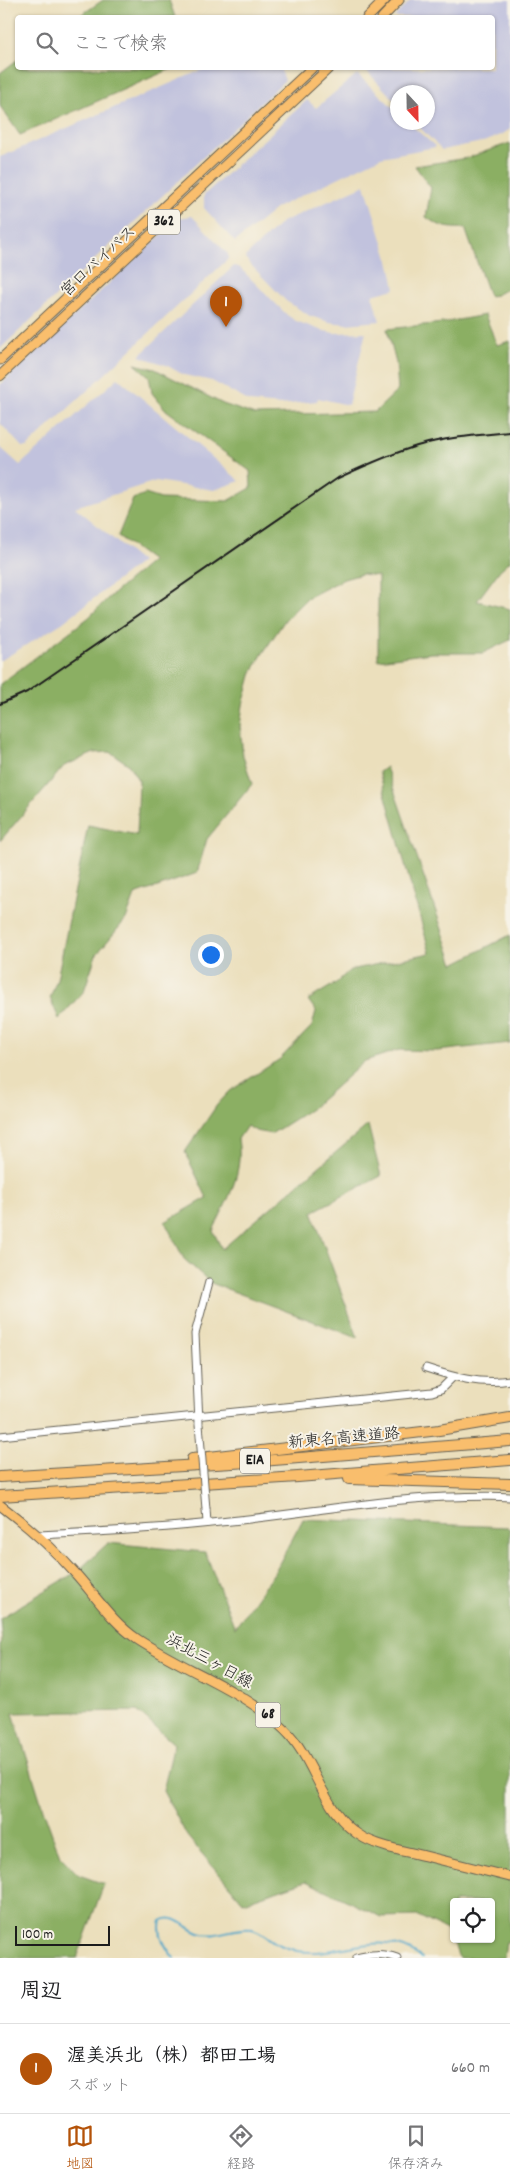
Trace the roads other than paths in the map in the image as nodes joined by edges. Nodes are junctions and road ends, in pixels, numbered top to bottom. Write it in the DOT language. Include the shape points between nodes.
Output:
graph roads {
  1 [pos="385,0"];
  2 [pos="399,0"];
  3 [pos="370,15"];
  4 [pos="385,15"];
  5 [pos="310,70"];
  6 [pos="327,70"];
  7 [pos="0,360"];
  8 [pos="0,376"];
  9 [pos="209,1282"];
  10 [pos="426,1368"];
  11 [pos="453,1377"];
  12 [pos="510,1380"];
  13 [pos="510,1418"];
  14 [pos="199,1421"];
  15 [pos="0,1436"];
  16 [pos="510,1441"];
  17 [pos="510,1460"];
  18 [pos="12,1476"];
  19 [pos="0,1477"];
  20 [pos="298,1477"];
  21 [pos="510,1484"];
  22 [pos="0,1496"];
  23 [pos="510,1497"];
  24 [pos="0,1505"];
  25 [pos="207,1523"];
  26 [pos="40,1535"];
  27 [pos="510,1876"];
  28 [pos="356,1958"];
  29 [pos="397,1958"];
  1 -- 3 [label="main road"];
  2 -- 4 [label="main road"];
  5 -- 7 [label="main road, 宮口バイパス / 362"];
  6 -- 8 [label="main road, 宮口バイパス / 362"];
  9 -- 14 [label="street" via="196,1334"];
  10 -- 11 [label="street"];
  11 -- 12 [label="street"];
  11 -- 14 [label="street" via="441,1389 432,1392"];
  13 -- 18 [label="highway" via="250,1453"];
  14 -- 15 [label="street"];
  14 -- 25 [label="street, bridge"];
  16 -- 18 [label="highway, 新東名高速道路 / E1A" via="249,1462"];
  17 -- 20 [label="highway, 新東名高速道路 / E1A"];
  18 -- 19 [label="highway, 新東名高速道路 / E1A"];
  20 -- 21 [label="highway"];
  20 -- 22 [label="highway, 新東名高速道路 / E1A"];
  23 -- 25 [label="street" via="409,1499"];
  24 -- 26 [label="main road, 浜北三ヶ日線 / 68"];
  25 -- 26 [label="street" via="124,1532"];
  26 -- 27 [label="main road, 浜北三ヶ日線 / 68" via="115,1620 136,1638 259,1707 286,1731 336,1812 350,1828 385,1846"];
  28 -- 29 [label="street" via="385,1954"];
}
